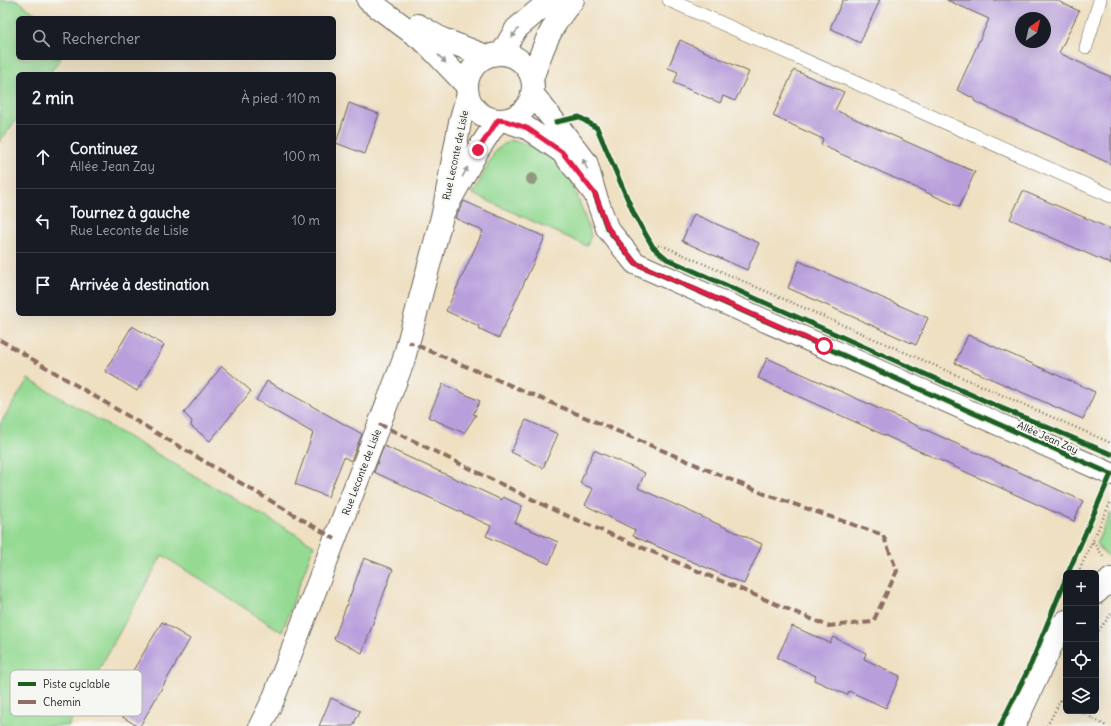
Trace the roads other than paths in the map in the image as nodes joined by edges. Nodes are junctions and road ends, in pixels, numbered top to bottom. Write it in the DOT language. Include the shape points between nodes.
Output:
graph roads {
  1 [pos="369,0"];
  2 [pos="553,0"];
  3 [pos="573,0"];
  4 [pos="669,0"];
  5 [pos="1100,0"];
  6 [pos="531,6"];
  7 [pos="550,32"];
  8 [pos="1086,47"];
  9 [pos="494,54"];
  10 [pos="532,86"];
  11 [pos="467,91"];
  12 [pos="502,120"];
  13 [pos="595,194"];
  14 [pos="1111,196"];
  15 [pos="443,212"];
  16 [pos="1111,474"];
  17 [pos="1109,570"];
  18 [pos="1099,588"];
  19 [pos="1063,624"];
  20 [pos="260,726"];
  21 [pos="1014,726"];
  1 -- 9 [label="street" via="442,38"];
  1 -- 11 [label="street, one-way" via="426,43"];
  2 -- 6 [label="street"];
  3 -- 7 [label="street"];
  4 -- 14 [label="lane"];
  5 -- 8 [label="lane"];
  6 -- 7 [label="street"];
  6 -- 9 [label="street, one-way" via="516,29"];
  7 -- 10 [label="street"];
  9 -- 10 [label="street" via="518,58 529,70"];
  9 -- 11 [label="street" via="473,66 466,80"];
  10 -- 12 [label="street" via="531,101 521,114"];
  13 -- 10 [label="street, Allée Jean Zay, one-way" via="586,162"];
  11 -- 12 [label="street" via="476,111 490,119"];
  11 -- 15 [label="street, Rue Leconte de Lisle"];
  12 -- 13 [label="street, Allée Jean Zay" via="527,128 562,152"];
  15 -- 12 [label="street, Rue Leconte de Lisle, one-way" via="478,150"];
  13 -- 16 [label="street, Allée Jean Zay" via="608,228 635,263"];
  15 -- 20 [label="street, Rue Leconte de Lisle" via="403,362 273,700"];
  17 -- 18 [label="street"];
  19 -- 21 [label="street"];
}
